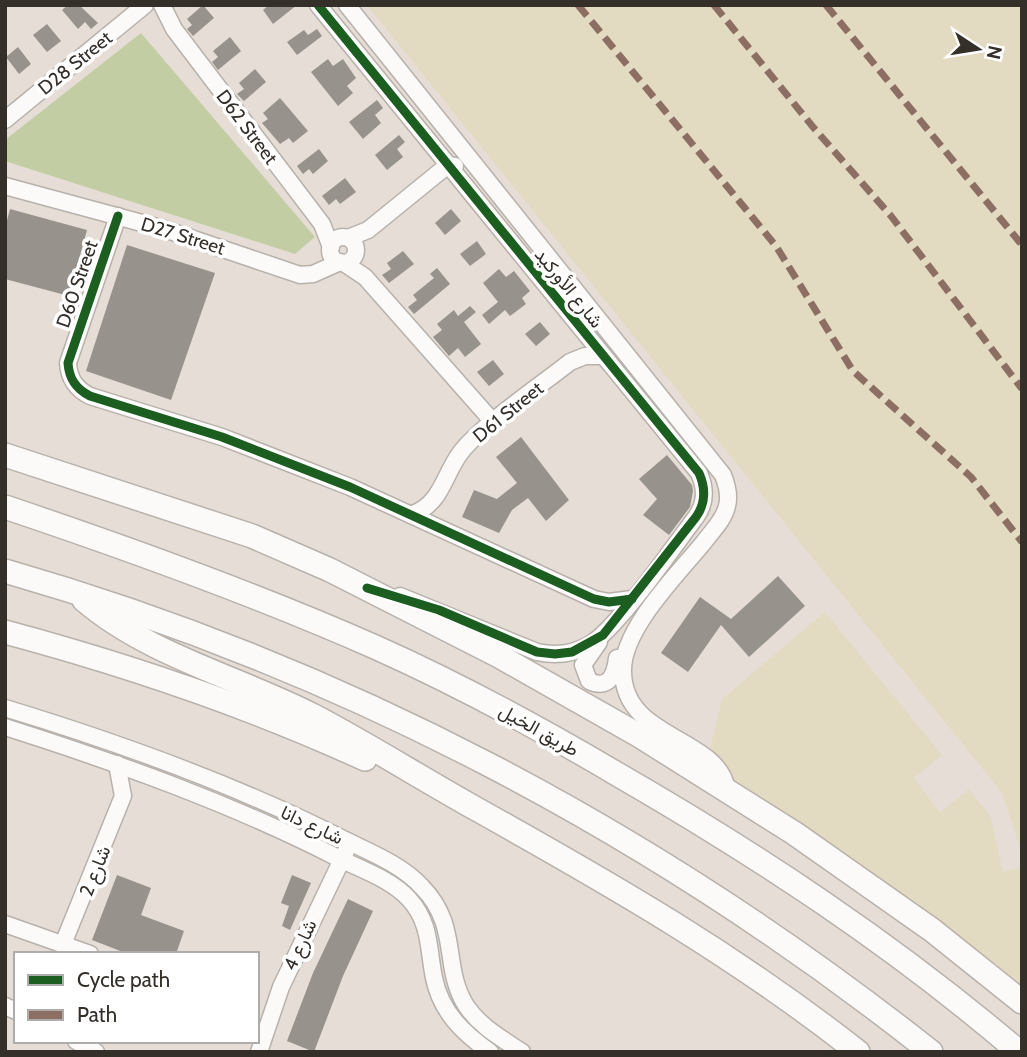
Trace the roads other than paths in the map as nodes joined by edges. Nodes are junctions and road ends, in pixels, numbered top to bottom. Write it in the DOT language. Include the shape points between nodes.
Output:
graph roads {
  1 [pos="146,5"];
  2 [pos="162,5"];
  3 [pos="318,5"];
  4 [pos="346,5"];
  5 [pos="174,29"];
  6 [pos="5,120"];
  7 [pos="447,166"];
  8 [pos="5,186"];
  9 [pos="501,199"];
  10 [pos="118,216"];
  11 [pos="344,250"];
  12 [pos="602,356"];
  13 [pos="490,426"];
  14 [pos="5,455"];
  15 [pos="438,496"];
  16 [pos="5,507"];
  17 [pos="413,514"];
  18 [pos="441,527"];
  19 [pos="5,570"];
  20 [pos="367,588"];
  21 [pos="74,591"];
  22 [pos="632,599"];
  23 [pos="640,622"];
  24 [pos="608,628"];
  25 [pos="5,632"];
  26 [pos="5,708"];
  27 [pos="5,727"];
  28 [pos="117,764"];
  29 [pos="153,778"];
  30 [pos="726,789"];
  31 [pos="123,796"];
  32 [pos="467,803"];
  33 [pos="350,842"];
  34 [pos="341,860"];
  35 [pos="5,924"];
  36 [pos="63,944"];
  37 [pos="85,952"];
  38 [pos="1022,1002"];
  39 [pos="262,1025"];
  40 [pos="80,1043"];
  41 [pos="851,1047"];
  42 [pos="96,1052"];
  43 [pos="259,1052"];
  44 [pos="490,1052"];
  45 [pos="522,1052"];
  46 [pos="866,1052"];
  47 [pos="931,1052"];
  48 [pos="1018,1052"];
  1 -- 5 [label="street, D62 Street"];
  1 -- 6 [label="street, D28 Street"];
  2 -- 5 [label="street, D62 Street"];
  3 -- 7 [label="street, شارع الأوركيد"];
  4 -- 9 [label="street, شارع الأوركيد"];
  5 -- 11 [label="street, D62 Street"];
  7 -- 9 [label="street" via="461,169 483,193"];
  7 -- 11 [label="street"];
  7 -- 12 [label="street, شارع الأوركيد"];
  8 -- 10 [label="street, D27 Street"];
  9 -- 23 [label="street, شارع الأوركيد" via="718,467 727,485 722,518"];
  10 -- 11 [label="street, D27 Street" via="300,275 319,270"];
  10 -- 17 [label="street, D60 Street" via="68,363 75,386 90,396 234,442"];
  11 -- 13 [label="street"];
  12 -- 13 [label="street, D61 Street" via="570,362"];
  12 -- 22 [label="street, شارع الأوركيد" via="699,473 704,488 701,511"];
  13 -- 15 [label="street, D61 Street" via="461,451"];
  14 -- 20 [label="highway" via="241,532"];
  15 -- 17 [label="street, D61 Street"];
  15 -- 18 [label="street"];
  16 -- 48 [label="highway, طريق الخيل" via="331,628 515,716 717,832 810,892 911,964"];
  17 -- 18 [label="street"];
  18 -- 22 [label="street" via="594,599"];
  19 -- 21 [label="highway"];
  20 -- 24 [label="street, شارع الأوركيد" via="416,601 546,654 580,649"];
  20 -- 30 [label="highway" via="558,688"];
  21 -- 32 [label="highway" via="139,638 313,716"];
  21 -- 47 [label="highway" via="279,665 498,768 729,905"];
  22 -- 24 [label="street, شارع الأوركيد"];
  23 -- 24 [label="street" via="621,645 612,678 597,684 586,678 583,665"];
  23 -- 30 [label="street, شارع الأوركيد" via="622,671 629,697 647,721 714,764"];
  25 -- 32 [label="highway" via="227,702 336,746 429,791"];
  26 -- 33 [label="street, شارع دانا" via="216,782"];
  27 -- 28 [label="street, شارع دانا"];
  28 -- 29 [label="street, شارع دانا"];
  28 -- 31 [label="street"];
  29 -- 31 [label="street"];
  29 -- 34 [label="street, شارع دانا"];
  30 -- 38 [label="highway" via="913,916"];
  31 -- 36 [label="street, شارع 2"];
  32 -- 41 [label="highway" via="676,922"];
  33 -- 34 [label="street, شارع 4"];
  33 -- 45 [label="street, شارع دانا" via="405,872 425,890 446,924 454,975 466,1005 480,1023"];
  34 -- 39 [label="street, شارع 4"];
  34 -- 44 [label="street, شارع دانا" via="391,885 412,902 427,929 434,978 447,1011 461,1030"];
  35 -- 36 [label="street"];
  36 -- 37 [label="street"];
  39 -- 43 [label="street, شارع 4"];
  40 -- 42 [label="street"];
  41 -- 46 [label="highway"];
}
